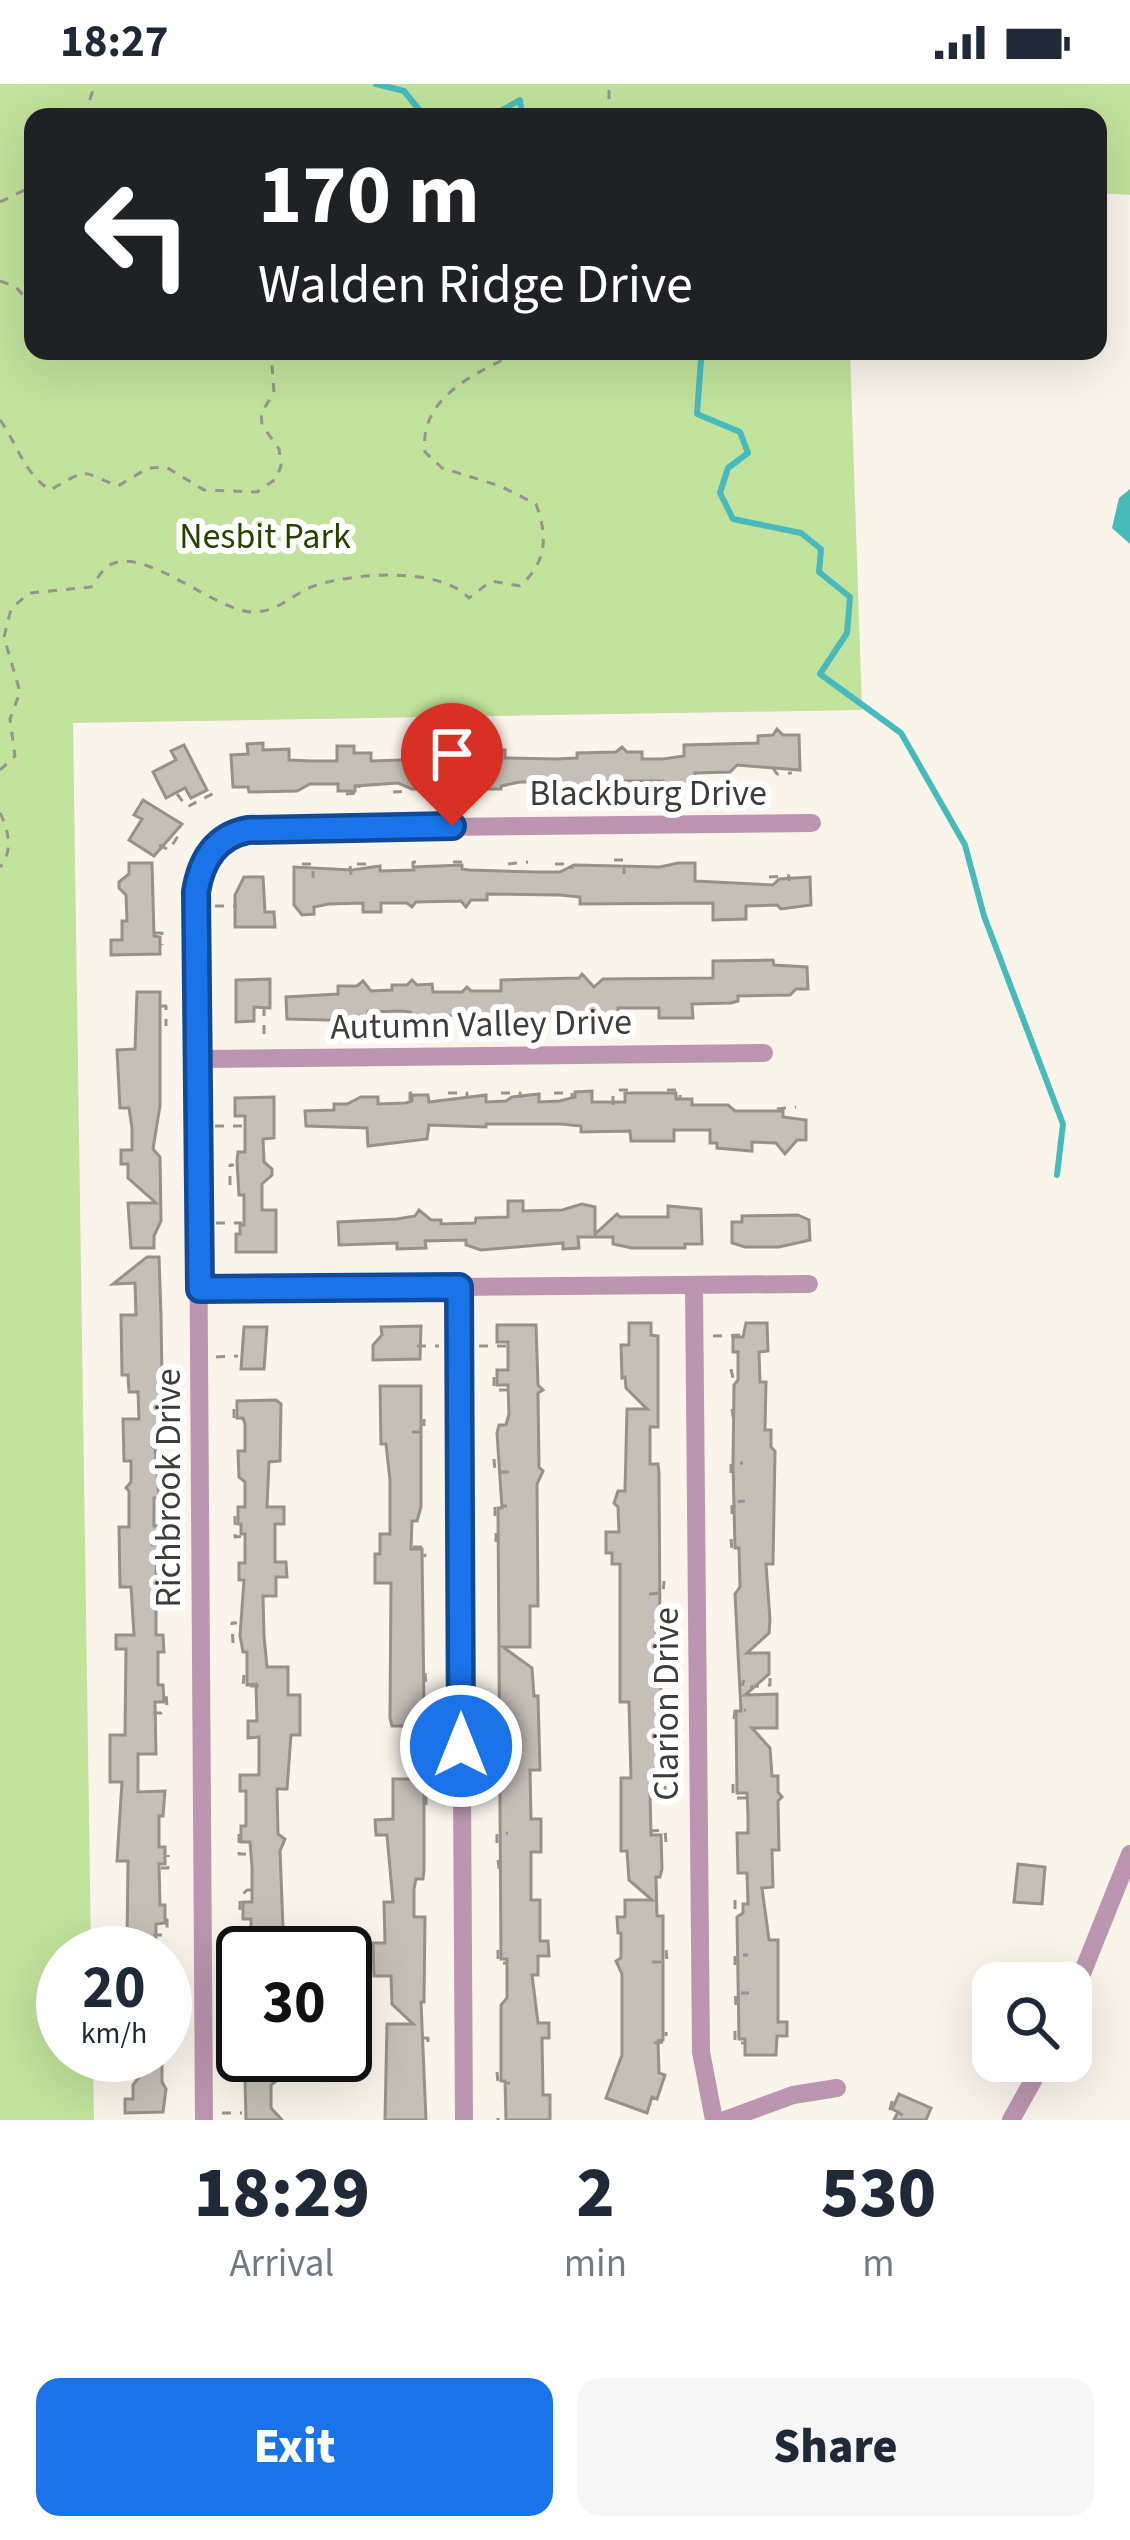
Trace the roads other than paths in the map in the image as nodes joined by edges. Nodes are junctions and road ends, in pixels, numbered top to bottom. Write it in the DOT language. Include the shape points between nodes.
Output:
graph roads {
  1 [pos="812,824"];
  2 [pos="206,858"];
  3 [pos="764,1053"];
  4 [pos="198,1059"];
  5 [pos="809,1284"];
  6 [pos="694,1285"];
  7 [pos="459,1287"];
  8 [pos="200,1289"];
  9 [pos="1130,1854"];
  10 [pos="1087,1962"];
  11 [pos="1032,2082"];
  12 [pos="836,2088"];
  13 [pos="212,2117"];
  14 [pos="464,2120"];
  15 [pos="714,2120"];
  16 [pos="725,2120"];
  17 [pos="1011,2120"];
  1 -- 2 [label="street, Blackburg Drive" via="260,829 232,834"];
  2 -- 4 [label="street, Richbrook Drive" via="196,892"];
  3 -- 4 [label="street, Autumn Valley Drive"];
  4 -- 8 [label="street, Richbrook Drive"];
  5 -- 6 [label="street"];
  6 -- 7 [label="street"];
  6 -- 15 [label="street, Clarion Drive" via="700,2031"];
  7 -- 8 [label="street"];
  7 -- 14 [label="street"];
  8 -- 13 [label="street, Richbrook Drive"];
  9 -- 10 [label="street"];
  11 -- 17 [label="street"];
  12 -- 16 [label="street"];
}
